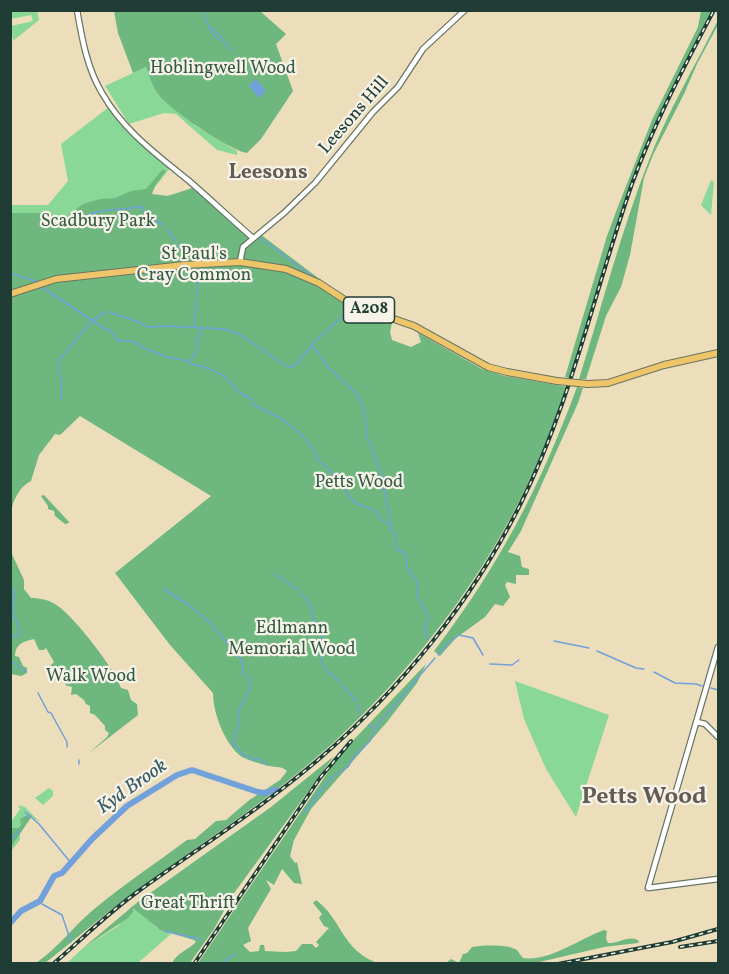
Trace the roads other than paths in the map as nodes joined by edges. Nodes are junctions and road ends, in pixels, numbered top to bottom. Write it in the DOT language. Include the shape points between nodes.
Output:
graph roads {
  1 [pos="77,10"];
  2 [pos="465,10"];
  3 [pos="253,238"];
  4 [pos="240,262"];
  5 [pos="10,294"];
  6 [pos="718,353"];
  7 [pos="718,647"];
  8 [pos="697,722"];
  9 [pos="718,737"];
  10 [pos="718,879"];
  1 -- 3 [label="street" via="92,71 115,114"];
  2 -- 3 [label="street, Leesons Hill" via="423,49 398,87 315,183"];
  3 -- 4 [label="street, Leesons Hill" via="243,247"];
  4 -- 5 [label="main road, A208" via="56,279"];
  4 -- 6 [label="main road, A208, bridge" via="286,269 351,304 414,326 495,369 557,381 608,383"];
  7 -- 8 [label="street"];
  8 -- 9 [label="street" via="705,724"];
  8 -- 10 [label="street" via="648,888"];
}
